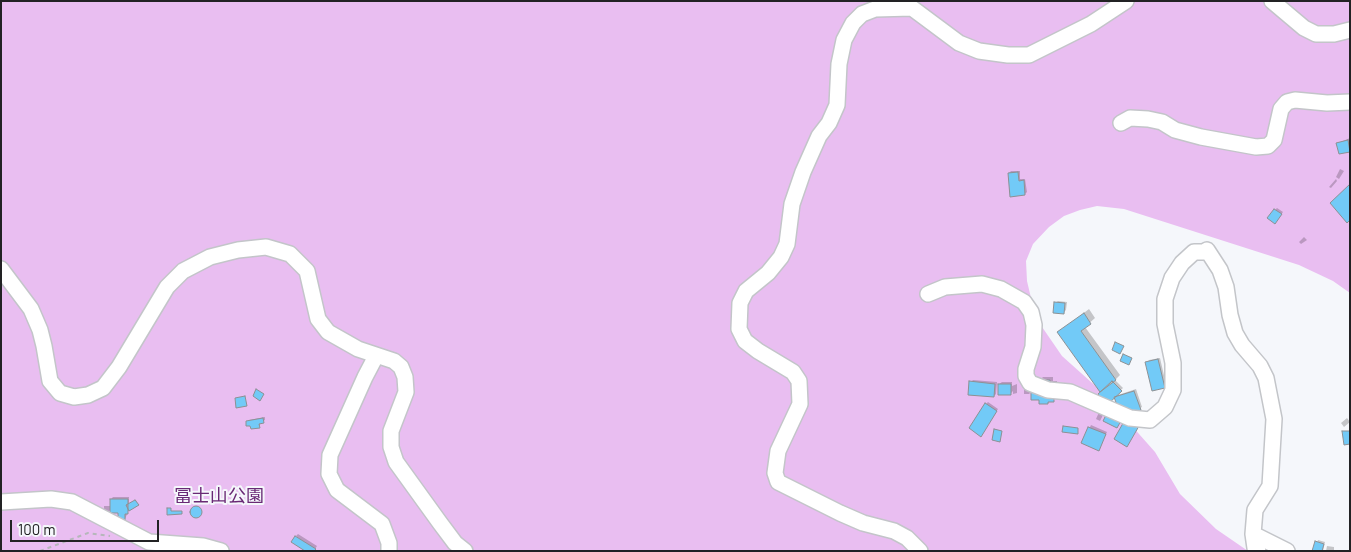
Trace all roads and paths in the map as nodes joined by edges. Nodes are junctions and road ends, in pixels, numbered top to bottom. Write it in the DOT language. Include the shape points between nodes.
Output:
graph roads {
  1 [pos="1126,1"];
  2 [pos="1272,1"];
  3 [pos="1350,30"];
  4 [pos="1350,102"];
  5 [pos="1121,123"];
  6 [pos="1,268"];
  7 [pos="928,294"];
  8 [pos="376,356"];
  9 [pos="1,502"];
  10 [pos="1252,534"];
  11 [pos="114,537"];
  12 [pos="146,547"];
  13 [pos="40,551"];
  14 [pos="221,551"];
  15 [pos="389,551"];
  16 [pos="465,551"];
  17 [pos="920,551"];
  18 [pos="1258,551"];
  19 [pos="1287,551"];
  1 -- 17 [label="street" via="1091,24 1030,55 979,51 959,42 912,8 875,9 862,14 844,40 837,105 803,172 792,204 787,244 781,257 746,291 740,303 739,329 745,341 793,372 799,381 800,404 778,451 775,474 778,482 840,513 894,531"];
  2 -- 3 [label="street" via="1316,34"];
  4 -- 5 [label="street" via="1287,102 1281,109 1274,140 1268,146 1256,147 1201,137 1148,119 1130,118"];
  6 -- 8 [label="street" via="31,309 40,330 50,382 60,393 74,397 103,388 167,287 183,271 210,257 238,250 266,247 290,254 307,271 318,319 328,332"];
  7 -- 10 [label="street" via="945,287 982,284 1001,289 1024,302 1031,312 1034,326 1033,347 1026,369 1030,383 1048,390 1070,392 1130,418 1150,420 1164,407 1173,390 1173,363 1164,324 1165,299 1172,278 1194,252 1207,250 1226,287 1235,333 1266,378 1274,419 1270,486 1255,510"];
  8 -- 15 [label="street" via="330,455 329,474 337,490 382,524"];
  8 -- 16 [label="street" via="394,361 405,377 406,392 391,431 391,447 396,462 455,543"];
  9 -- 12 [label="street" via="51,499 72,502"];
  10 -- 18 [label="street"];
  10 -- 19 [label="street"];
  11 -- 13 [label="path" via="88,533"];
  12 -- 14 [label="street" via="203,546"];
}
